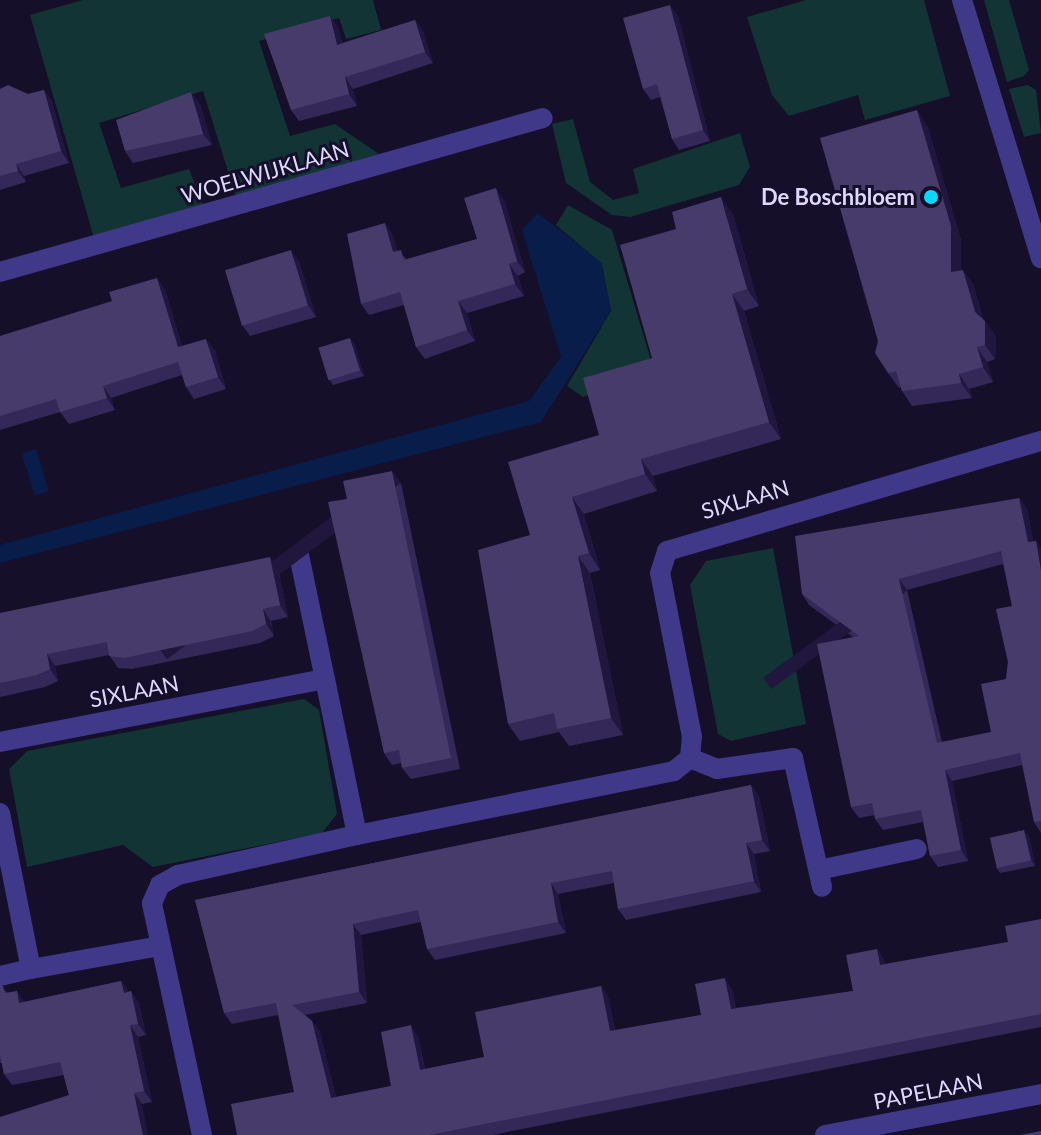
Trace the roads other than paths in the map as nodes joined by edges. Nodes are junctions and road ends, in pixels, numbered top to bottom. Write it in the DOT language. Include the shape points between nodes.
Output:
graph roads {
  1 [pos="962,0"];
  2 [pos="543,118"];
  3 [pos="1041,258"];
  4 [pos="0,272"];
  5 [pos="1041,441"];
  6 [pos="299,555"];
  7 [pos="325,679"];
  8 [pos="0,742"];
  9 [pos="690,758"];
  10 [pos="0,813"];
  11 [pos="357,835"];
  12 [pos="917,849"];
  13 [pos="160,946"];
  14 [pos="31,969"];
  15 [pos="0,976"];
  16 [pos="1041,1094"];
  17 [pos="202,1135"];
  18 [pos="825,1135"];
  1 -- 3 [label="street"];
  2 -- 4 [label="street, WOELWIJKLAAN"];
  5 -- 9 [label="street, SIXLAAN" via="667,551 660,573 692,737"];
  6 -- 7 [label="street"];
  7 -- 8 [label="street, SIXLAAN"];
  7 -- 11 [label="street"];
  9 -- 11 [label="street" via="674,771"];
  9 -- 12 [label="street" via="717,769 793,758 820,878"];
  10 -- 14 [label="street"];
  11 -- 13 [label="street" via="178,875 160,885 152,903"];
  13 -- 14 [label="street"];
  13 -- 17 [label="street"];
  14 -- 15 [label="street"];
  16 -- 18 [label="street, PAPELAAN"];
}
